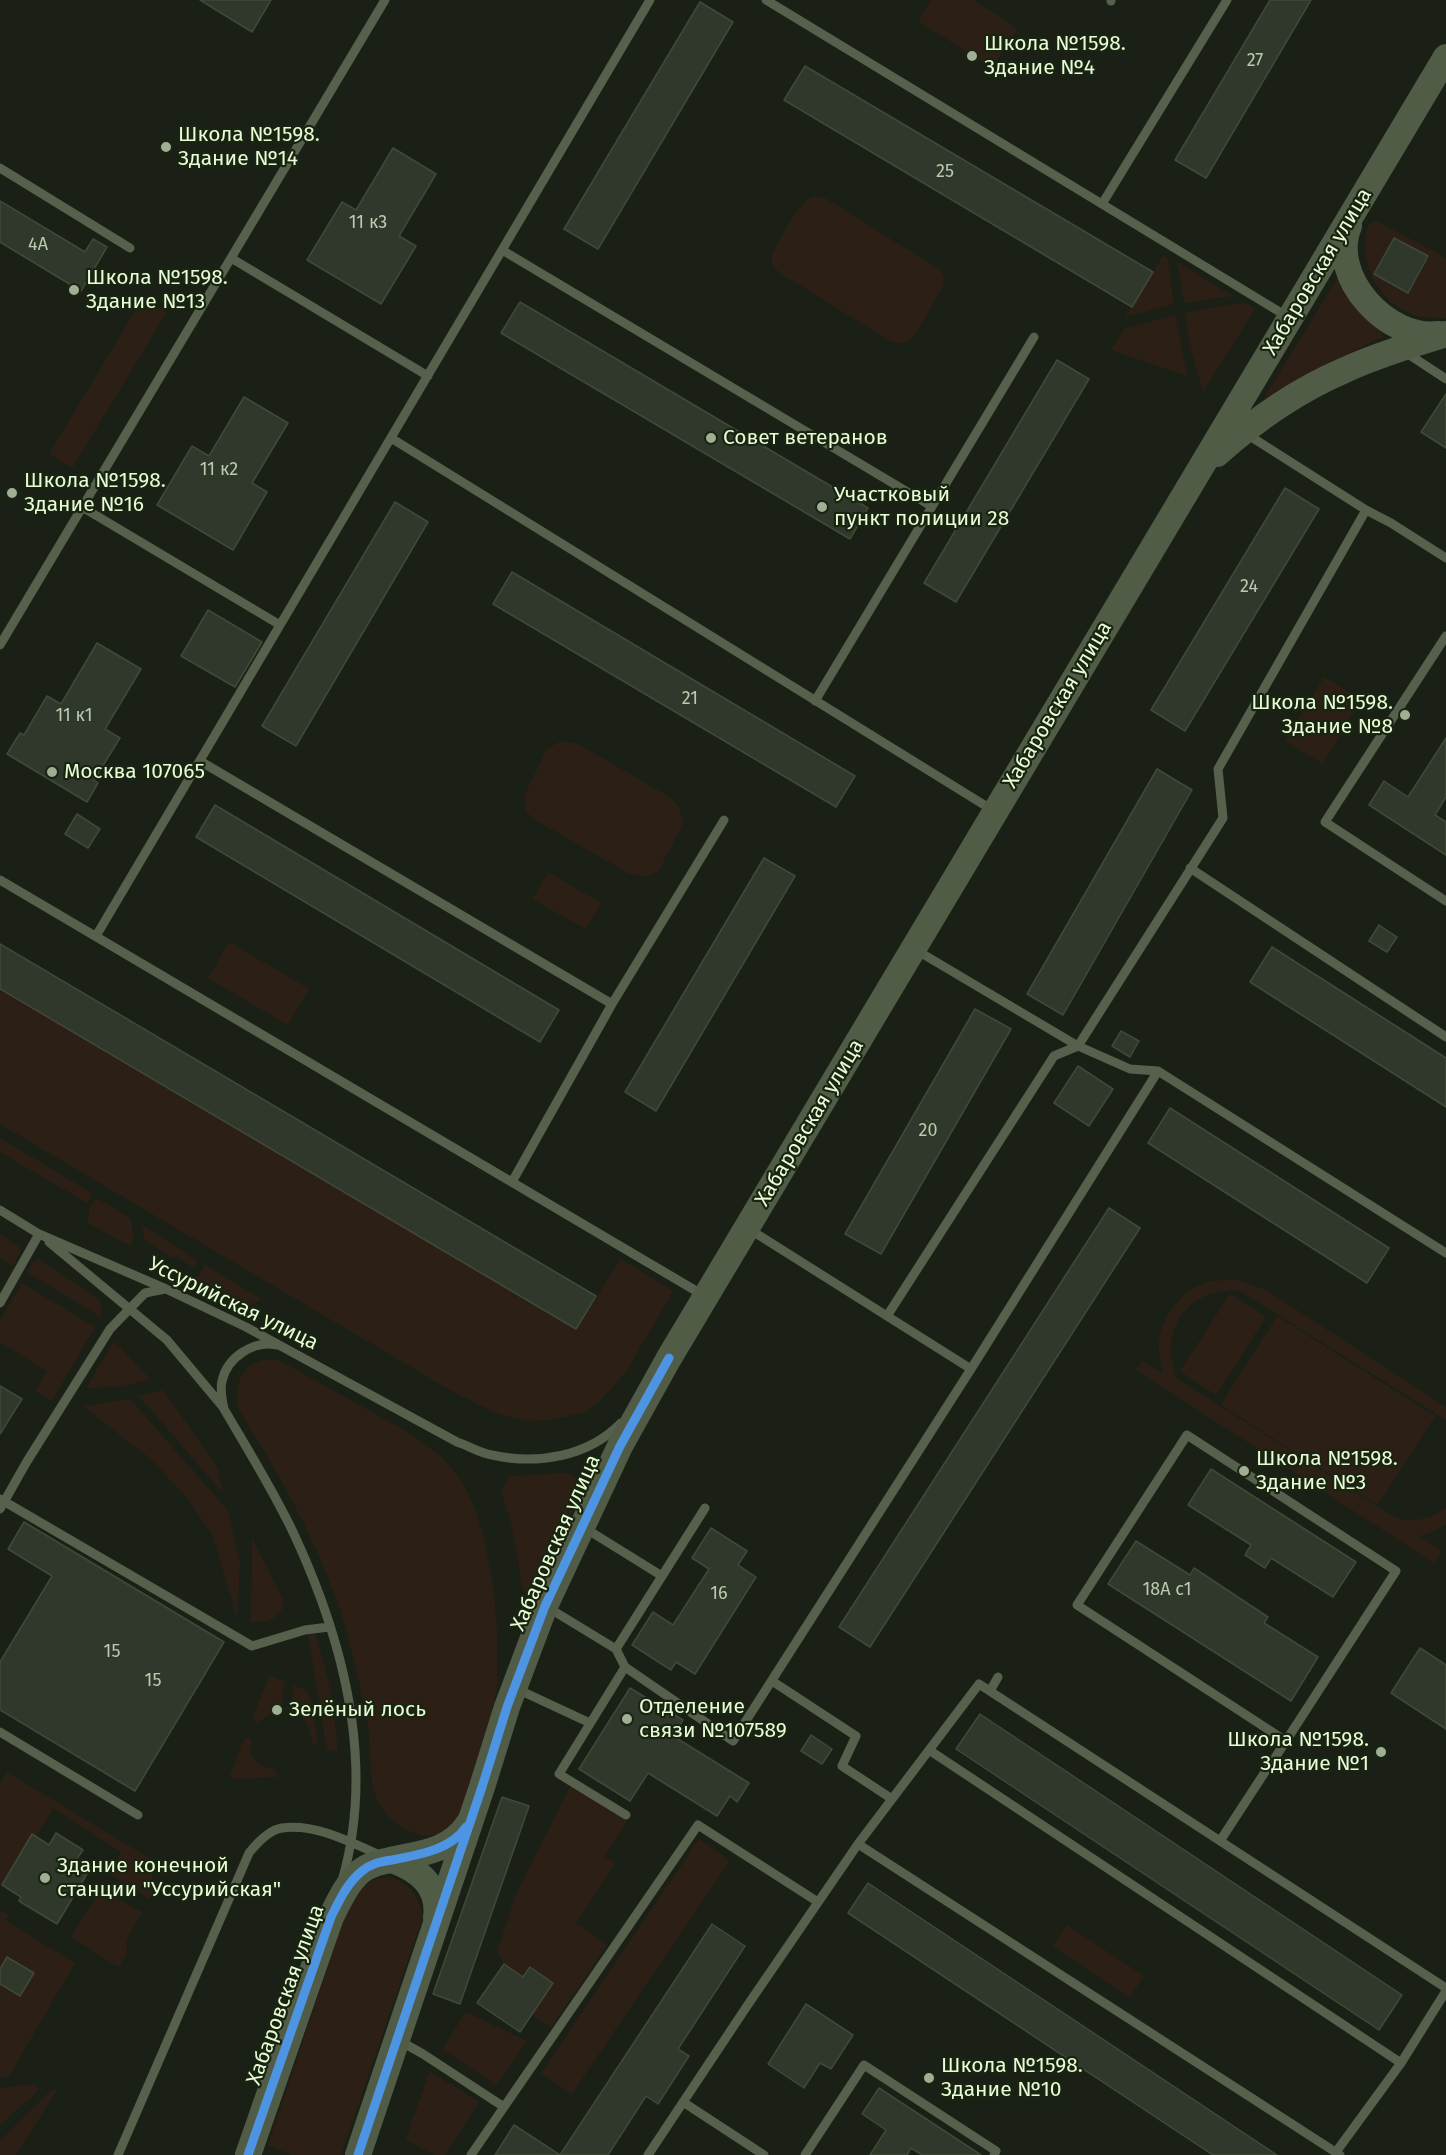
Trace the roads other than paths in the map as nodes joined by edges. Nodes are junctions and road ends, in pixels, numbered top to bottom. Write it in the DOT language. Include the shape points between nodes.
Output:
graph roads {
  1 [pos="385,0"];
  2 [pos="650,0"];
  3 [pos="766,0"];
  4 [pos="1227,0"];
  5 [pos="1446,57"];
  6 [pos="0,168"];
  7 [pos="1102,204"];
  8 [pos="1355,212"];
  9 [pos="130,248"];
  10 [pos="502,250"];
  11 [pos="231,258"];
  12 [pos="1290,318"];
  13 [pos="1446,334"];
  14 [pos="1034,337"];
  15 [pos="1400,349"];
  16 [pos="428,376"];
  17 [pos="1446,379"];
  18 [pos="1243,432"];
  19 [pos="391,438"];
  20 [pos="1189,486"];
  21 [pos="931,506"];
  22 [pos="82,507"];
  23 [pos="1366,510"];
  24 [pos="1446,558"];
  25 [pos="280,625"];
  26 [pos="1446,636"];
  27 [pos="0,645"];
  28 [pos="815,701"];
  29 [pos="200,761"];
  30 [pos="995,812"];
  31 [pos="724,820"];
  32 [pos="1190,868"];
  33 [pos="0,880"];
  34 [pos="1446,901"];
  35 [pos="96,936"];
  36 [pos="914,949"];
  37 [pos="612,1004"];
  38 [pos="1446,1037"];
  39 [pos="1078,1046"];
  40 [pos="1158,1071"];
  41 [pos="512,1182"];
  42 [pos="0,1210"];
  43 [pos="747,1227"];
  44 [pos="39,1234"];
  45 [pos="1446,1253"];
  46 [pos="166,1289"];
  47 [pos="706,1297"];
  48 [pos="0,1303"];
  49 [pos="128,1308"];
  50 [pos="887,1316"];
  51 [pos="285,1347"];
  52 [pos="971,1369"];
  53 [pos="651,1390"];
  54 [pos="224,1409"];
  55 [pos="2,1503"];
  56 [pos="705,1508"];
  57 [pos="581,1526"];
  58 [pos="662,1576"];
  59 [pos="545,1606"];
  60 [pos="329,1627"];
  61 [pos="616,1649"];
  62 [pos="625,1667"];
  63 [pos="998,1677"];
  64 [pos="772,1681"];
  65 [pos="515,1688"];
  66 [pos="990,1691"];
  67 [pos="590,1723"];
  68 [pos="0,1732"];
  69 [pos="1286,1741"];
  70 [pos="928,1750"];
  71 [pos="892,1799"];
  72 [pos="138,1815"];
  73 [pos="626,1815"];
  74 [pos="471,1819"];
  75 [pos="1220,1841"];
  76 [pos="349,1842"];
  77 [pos="858,1844"];
  78 [pos="392,1860"];
  79 [pos="818,1902"];
  80 [pos="331,1917"];
  81 [pos="435,1925"];
  82 [pos="1446,1990"];
  83 [pos="398,2040"];
  84 [pos="1401,2062"];
  85 [pos="683,2102"];
  86 [pos="504,2107"];
  87 [pos="1338,2154"];
  88 [pos="118,2155"];
  89 [pos="248,2155"];
  90 [pos="358,2155"];
  91 [pos="471,2155"];
  92 [pos="648,2155"];
  93 [pos="764,2155"];
  94 [pos="805,2155"];
  95 [pos="994,2155"];
  1 -- 11 [label="lane"];
  2 -- 10 [label="lane"];
  3 -- 7 [label="lane"];
  4 -- 7 [label="lane"];
  5 -- 8 [label="main road, Хабаровская улица"];
  6 -- 9 [label="lane"];
  7 -- 12 [label="lane"];
  8 -- 12 [label="main road, Хабаровская улица"];
  8 -- 13 [label="main road" via="1346,232 1346,255 1351,277 1364,298 1392,323 1413,332"];
  10 -- 16 [label="lane"];
  10 -- 21 [label="lane"];
  11 -- 16 [label="lane"];
  11 -- 22 [label="lane"];
  12 -- 20 [label="main road, Хабаровская улица"];
  13 -- 15 [label="main road, Хабаровская улица"];
  14 -- 21 [label="lane"];
  15 -- 17 [label="lane"];
  15 -- 18 [label="main road, Хабаровская улица" via="1315,385"];
  16 -- 19 [label="lane"];
  18 -- 20 [label="main road, Хабаровская улица" via="1209,461"];
  18 -- 23 [label="lane"];
  19 -- 25 [label="lane"];
  19 -- 28 [label="lane"];
  20 -- 30 [label="main road, Хабаровская улица"];
  21 -- 28 [label="lane"];
  22 -- 25 [label="lane"];
  22 -- 27 [label="lane"];
  23 -- 24 [label="lane"];
  23 -- 32 [label="lane" via="1218,769 1223,818"];
  25 -- 29 [label="lane"];
  26 -- 34 [label="lane" via="1325,822"];
  28 -- 30 [label="lane"];
  29 -- 35 [label="lane"];
  29 -- 37 [label="lane"];
  30 -- 36 [label="main road, Хабаровская улица"];
  31 -- 37 [label="lane"];
  32 -- 38 [label="lane"];
  32 -- 39 [label="lane"];
  33 -- 35 [label="lane"];
  35 -- 41 [label="lane"];
  36 -- 39 [label="lane"];
  36 -- 43 [label="main road, Хабаровская улица"];
  37 -- 41 [label="lane"];
  39 -- 40 [label="lane" via="1130,1069"];
  39 -- 50 [label="lane" via="1054,1056"];
  40 -- 45 [label="lane"];
  40 -- 52 [label="lane"];
  41 -- 47 [label="lane"];
  42 -- 44 [label="lane, Уссурийская улица"];
  43 -- 47 [label="main road, Хабаровская улица"];
  43 -- 50 [label="lane"];
  44 -- 46 [label="lane, Уссурийская улица"];
  44 -- 48 [label="lane"];
  44 -- 49 [label="lane, Уссурийская улица"];
  46 -- 49 [label="lane" via="145,1293"];
  46 -- 51 [label="lane, Уссурийская улица"];
  47 -- 53 [label="main road, Хабаровская улица"];
  49 -- 54 [label="lane, Уссурийская улица" via="167,1340"];
  49 -- 55 [label="lane" via="75,1383"];
  50 -- 52 [label="lane"];
  51 -- 53 [label="lane, Уссурийская улица" via="458,1442 489,1455 513,1459 538,1459 590,1448 610,1434"];
  51 -- 54 [label="lane" via="270,1343 254,1346 230,1365 222,1379"];
  52 -- 64 [label="lane"];
  53 -- 57 [label="main road, Хабаровская улица"];
  54 -- 60 [label="lane, Уссурийская улица" via="293,1533"];
  55 -- 60 [label="lane" via="252,1646 305,1629"];
  56 -- 58 [label="lane"];
  57 -- 58 [label="lane"];
  57 -- 59 [label="main road, Хабаровская улица"];
  58 -- 61 [label="lane"];
  59 -- 61 [label="lane"];
  59 -- 65 [label="main road, Хабаровская улица"];
  60 -- 76 [label="lane, Хабаровская улица" via="354,1730 356,1770"];
  61 -- 62 [label="lane"];
  62 -- 64 [label="lane" via="733,1741"];
  62 -- 67 [label="lane"];
  63 -- 66 [label="lane"];
  64 -- 71 [label="lane" via="856,1736 842,1766"];
  65 -- 67 [label="lane"];
  65 -- 74 [label="main road, Хабаровская улица"];
  66 -- 70 [label="lane" via="979,1684"];
  66 -- 75 [label="lane"];
  67 -- 73 [label="lane" via="560,1774"];
  68 -- 72 [label="lane"];
  69 -- 69 [label="lane" via="1396,1571 1188,1435 1077,1605"];
  69 -- 75 [label="lane"];
  70 -- 71 [label="lane"];
  70 -- 84 [label="lane"];
  71 -- 77 [label="lane"];
  74 -- 78 [label="main road, Хабаровская улица" via="448,1845"];
  74 -- 81 [label="main road, Хабаровская улица"];
  75 -- 82 [label="lane"];
  76 -- 78 [label="lane"];
  76 -- 80 [label="lane, Хабаровская улица"];
  76 -- 88 [label="lane" via="303,1828 281,1828 260,1840 249,1853"];
  77 -- 79 [label="lane"];
  77 -- 87 [label="lane"];
  78 -- 80 [label="main road, Хабаровская улица" via="377,1862 362,1871"];
  78 -- 81 [label="main road, Хабаровская улица" via="409,1866 435,1893"];
  79 -- 85 [label="lane"];
  79 -- 86 [label="lane" via="698,1825"];
  80 -- 89 [label="main road, Хабаровская улица"];
  81 -- 83 [label="main road, Хабаровская улица"];
  82 -- 84 [label="lane"];
  83 -- 86 [label="lane"];
  83 -- 90 [label="main road, Хабаровская улица"];
  84 -- 87 [label="lane"];
  85 -- 92 [label="lane"];
  85 -- 93 [label="lane"];
  86 -- 91 [label="lane"];
  94 -- 95 [label="lane" via="864,2065 996,2151"];
}
